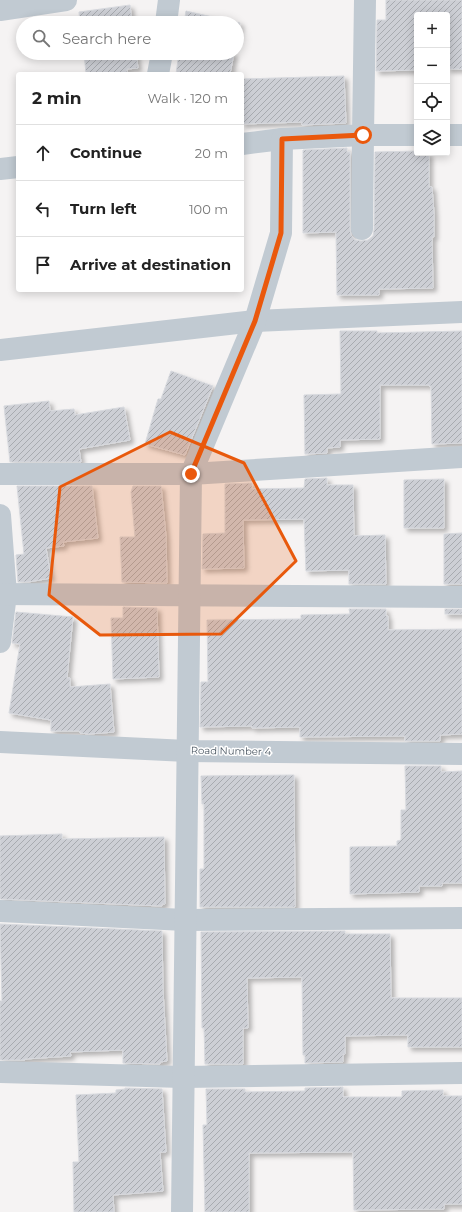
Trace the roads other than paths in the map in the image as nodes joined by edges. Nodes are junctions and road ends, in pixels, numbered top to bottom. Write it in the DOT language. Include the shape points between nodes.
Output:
graph roads {
  1 [pos="66,0"];
  2 [pos="169,0"];
  3 [pos="365,0"];
  4 [pos="0,10"];
  5 [pos="167,16"];
  6 [pos="161,60"];
  7 [pos="158,72"];
  8 [pos="363,135"];
  9 [pos="414,135"];
  10 [pos="450,135"];
  11 [pos="462,135"];
  12 [pos="282,139"];
  13 [pos="244,144"];
  14 [pos="16,167"];
  15 [pos="0,169"];
  16 [pos="362,229"];
  17 [pos="462,312"];
  18 [pos="255,321"];
  19 [pos="0,350"];
  20 [pos="462,457"];
  21 [pos="0,474"];
  22 [pos="191,474"];
  23 [pos="0,515"];
  24 [pos="3,594"];
  25 [pos="189,595"];
  26 [pos="462,596"];
  27 [pos="0,642"];
  28 [pos="0,742"];
  29 [pos="187,750"];
  30 [pos="462,754"];
  31 [pos="0,911"];
  32 [pos="462,918"];
  33 [pos="185,920"];
  34 [pos="0,1072"];
  35 [pos="462,1073"];
  36 [pos="184,1077"];
  37 [pos="182,1212"];
  1 -- 4 [label="street"];
  2 -- 5 [label="street"];
  3 -- 8 [label="street"];
  6 -- 7 [label="street"];
  8 -- 9 [label="street"];
  8 -- 12 [label="street"];
  8 -- 16 [label="street"];
  10 -- 11 [label="street"];
  12 -- 13 [label="street"];
  12 -- 18 [label="street" via="281,233"];
  14 -- 15 [label="street"];
  17 -- 18 [label="street"];
  18 -- 19 [label="street"];
  18 -- 22 [label="street"];
  20 -- 22 [label="street"];
  21 -- 22 [label="street"];
  22 -- 25 [label="street"];
  23 -- 24 [label="street"];
  24 -- 25 [label="street"];
  24 -- 27 [label="street"];
  25 -- 26 [label="street"];
  25 -- 29 [label="street"];
  28 -- 29 [label="street, Road Number 4"];
  29 -- 30 [label="street, Road Number 4"];
  29 -- 33 [label="street"];
  31 -- 33 [label="street"];
  32 -- 33 [label="street"];
  33 -- 36 [label="street"];
  34 -- 36 [label="street"];
  35 -- 36 [label="street"];
  36 -- 37 [label="street"];
}
